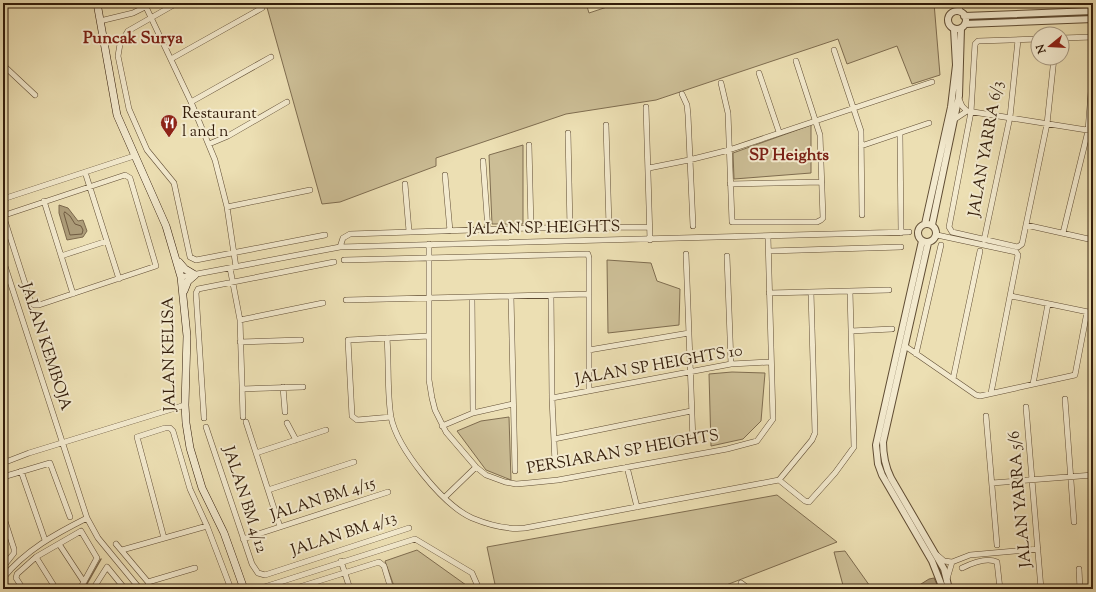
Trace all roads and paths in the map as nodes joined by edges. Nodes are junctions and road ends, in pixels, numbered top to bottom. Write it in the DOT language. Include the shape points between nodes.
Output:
graph roads {
  1 [pos="97,3"];
  2 [pos="153,3"];
  3 [pos="177,3"];
  4 [pos="959,3"];
  5 [pos="990,3"];
  6 [pos="974,4"];
  7 [pos="146,7"];
  8 [pos="262,8"];
  9 [pos="1093,11"];
  10 [pos="962,14"];
  11 [pos="152,18"];
  12 [pos="1093,19"];
  13 [pos="100,21"];
  14 [pos="963,26"];
  15 [pos="954,29"];
  16 [pos="1093,37"];
  17 [pos="1070,38"];
  18 [pos="1030,39"];
  19 [pos="1018,40"];
  20 [pos="834,50"];
  21 [pos="271,57"];
  22 [pos="171,59"];
  23 [pos="796,61"];
  24 [pos="3,64"];
  25 [pos="1053,66"];
  26 [pos="1093,66"];
  27 [pos="759,73"];
  28 [pos="932,82"];
  29 [pos="720,83"];
  30 [pos="682,94"];
  31 [pos="35,95"];
  32 [pos="959,99"];
  33 [pos="191,102"];
  34 [pos="287,102"];
  35 [pos="646,107"];
  36 [pos="854,107"];
  37 [pos="969,112"];
  38 [pos="1010,118"];
  39 [pos="955,119"];
  40 [pos="816,120"];
  41 [pos="929,123"];
  42 [pos="1047,124"];
  43 [pos="606,125"];
  44 [pos="1091,131"];
  45 [pos="779,132"];
  46 [pos="568,133"];
  47 [pos="900,134"];
  48 [pos="209,144"];
  49 [pos="529,145"];
  50 [pos="861,146"];
  51 [pos="729,150"];
  52 [pos="134,156"];
  53 [pos="689,160"];
  54 [pos="483,161"];
  55 [pos="649,168"];
  56 [pos="85,172"];
  57 [pos="445,175"];
  58 [pos="822,182"];
  59 [pos="405,184"];
  60 [pos="730,184"];
  61 [pos="90,187"];
  62 [pos="310,190"];
  63 [pos="3,199"];
  64 [pos="44,201"];
  65 [pos="227,207"];
  66 [pos="862,215"];
  67 [pos="925,224"];
  68 [pos="932,225"];
  69 [pos="1026,225"];
  70 [pos="609,226"];
  71 [pos="693,226"];
  72 [pos="649,227"];
  73 [pos="531,228"];
  74 [pos="570,228"];
  75 [pos="488,230"];
  76 [pos="409,231"];
  77 [pos="450,231"];
  78 [pos="909,232"];
  79 [pos="900,233"];
  80 [pos="1063,233"];
  81 [pos="325,235"];
  82 [pos="937,235"];
  83 [pos="768,237"];
  84 [pos="650,240"];
  85 [pos="984,240"];
  86 [pos="1093,240"];
  87 [pos="107,241"];
  88 [pos="925,242"];
  89 [pos="429,244"];
  90 [pos="941,245"];
  91 [pos="340,247"];
  92 [pos="901,247"];
  93 [pos="769,251"];
  94 [pos="980,251"];
  95 [pos="234,253"];
  96 [pos="686,254"];
  97 [pos="61,256"];
  98 [pos="727,256"];
  99 [pos="177,258"];
  100 [pos="429,259"];
  101 [pos="3,260"];
  102 [pos="344,260"];
  103 [pos="334,262"];
  104 [pos="233,268"];
  105 [pos="195,275"];
  106 [pos="181,277"];
  107 [pos="119,279"];
  108 [pos="234,282"];
  109 [pos="889,290"];
  110 [pos="850,291"];
  111 [pos="811,292"];
  112 [pos="184,293"];
  113 [pos="769,293"];
  114 [pos="73,294"];
  115 [pos="589,294"];
  116 [pos="551,295"];
  117 [pos="511,296"];
  118 [pos="1010,296"];
  119 [pos="472,297"];
  120 [pos="428,298"];
  121 [pos="346,300"];
  122 [pos="323,303"];
  123 [pos="1048,304"];
  124 [pos="1090,313"];
  125 [pos="240,320"];
  126 [pos="892,329"];
  127 [pos="852,330"];
  128 [pos="689,333"];
  129 [pos="429,336"];
  130 [pos="388,338"];
  131 [pos="301,340"];
  132 [pos="240,342"];
  133 [pos="905,346"];
  134 [pos="589,350"];
  135 [pos="916,354"];
  136 [pos="771,362"];
  137 [pos="731,364"];
  138 [pos="690,372"];
  139 [pos="953,379"];
  140 [pos="1033,384"];
  141 [pos="303,387"];
  142 [pos="242,388"];
  143 [pos="283,388"];
  144 [pos="589,391"];
  145 [pos="991,393"];
  146 [pos="552,398"];
  147 [pos="1065,399"];
  148 [pos="513,404"];
  149 [pos="185,405"];
  150 [pos="1026,407"];
  151 [pos="285,412"];
  152 [pos="473,412"];
  153 [pos="691,412"];
  154 [pos="986,416"];
  155 [pos="391,417"];
  156 [pos="204,418"];
  157 [pos="287,423"];
  158 [pos="442,426"];
  159 [pos="206,427"];
  160 [pos="326,430"];
  161 [pos="554,439"];
  162 [pos="296,440"];
  163 [pos="63,442"];
  164 [pos="693,442"];
  165 [pos="256,453"];
  166 [pos="354,462"];
  167 [pos="3,463"];
  168 [pos="555,463"];
  169 [pos="476,466"];
  170 [pos="627,467"];
  171 [pos="21,470"];
  172 [pos="515,471"];
  173 [pos="1093,475"];
  174 [pos="3,477"];
  175 [pos="1071,477"];
  176 [pos="778,480"];
  177 [pos="1031,480"];
  178 [pos="992,483"];
  179 [pos="268,490"];
  180 [pos="388,492"];
  181 [pos="446,497"];
  182 [pos="637,507"];
  183 [pos="3,515"];
  184 [pos="70,518"];
  185 [pos="87,518"];
  186 [pos="1074,522"];
  187 [pos="207,526"];
  188 [pos="280,527"];
  189 [pos="409,528"];
  190 [pos="164,538"];
  191 [pos="243,539"];
  192 [pos="45,540"];
  193 [pos="367,542"];
  194 [pos="59,544"];
  195 [pos="116,544"];
  196 [pos="997,544"];
  197 [pos="1038,549"];
  198 [pos="122,550"];
  199 [pos="371,552"];
  200 [pos="936,555"];
  201 [pos="36,557"];
  202 [pos="341,561"];
  203 [pos="952,562"];
  204 [pos="3,567"];
  205 [pos="195,568"];
  206 [pos="962,568"];
  207 [pos="1079,569"];
  208 [pos="344,572"];
  209 [pos="265,575"];
  210 [pos="3,578"];
  211 [pos="947,579"];
  212 [pos="84,582"];
  213 [pos="148,582"];
  214 [pos="741,582"];
  215 [pos="308,587"];
  216 [pos="23,589"];
  217 [pos="56,589"];
  218 [pos="80,589"];
  219 [pos="93,589"];
  220 [pos="125,589"];
  221 [pos="140,589"];
  222 [pos="151,589"];
  223 [pos="231,589"];
  224 [pos="244,589"];
  225 [pos="258,589"];
  226 [pos="293,589"];
  227 [pos="350,589"];
  228 [pos="391,589"];
  229 [pos="479,589"];
  230 [pos="749,589"];
  231 [pos="943,589"];
  232 [pos="949,589"];
  233 [pos="1000,589"];
  234 [pos="1041,589"];
  235 [pos="1080,589"];
  1 -- 13 [label="main road, JALAN KELISA"];
  2 -- 7 [label="street"];
  3 -- 11 [label="street"];
  4 -- 10 [label="street"];
  5 -- 6 [label="street"];
  7 -- 11 [label="street"];
  7 -- 13 [label="street"];
  8 -- 22 [label="street"];
  9 -- 10 [label="street"];
  10 -- 14 [label="street"];
  10 -- 15 [label="street" via="952,13 948,17 950,26"];
  11 -- 22 [label="street"];
  11 -- 95 [label="street" via="128,31 120,44 118,56 126,102 147,150 173,181 190,257 196,260"];
  12 -- 14 [label="street"];
  13 -- 52 [label="main road, JALAN KELISA" via="115,108"];
  14 -- 15 [label="street"];
  14 -- 32 [label="street"];
  15 -- 67 [label="street" via="956,65 952,107"];
  16 -- 17 [label="street"];
  18 -- 19 [label="street"];
  19 -- 37 [label="street" via="978,41 975,44"];
  19 -- 38 [label="street, JALAN YARRA 6/3"];
  20 -- 36 [label="street"];
  21 -- 33 [label="street"];
  22 -- 33 [label="street"];
  23 -- 40 [label="street"];
  24 -- 31 [label="street"];
  25 -- 42 [label="street"];
  26 -- 44 [label="street"];
  27 -- 45 [label="street"];
  28 -- 36 [label="street"];
  29 -- 51 [label="street" via="728,113"];
  30 -- 53 [label="street" via="687,105"];
  32 -- 37 [label="street"];
  32 -- 39 [label="street"];
  33 -- 48 [label="street"];
  34 -- 48 [label="street"];
  35 -- 55 [label="street"];
  36 -- 40 [label="street"];
  36 -- 50 [label="street" via="861,131"];
  37 -- 38 [label="street"];
  37 -- 39 [label="street"];
  37 -- 85 [label="street" via="949,227 952,232"];
  38 -- 42 [label="street"];
  38 -- 85 [label="street, JALAN YARRA 6/3"];
  39 -- 68 [label="street"];
  40 -- 45 [label="street"];
  40 -- 58 [label="street" via="820,135"];
  41 -- 47 [label="street"];
  42 -- 44 [label="street"];
  42 -- 69 [label="street"];
  43 -- 70 [label="street"];
  44 -- 80 [label="street"];
  45 -- 51 [label="street"];
  46 -- 74 [label="street"];
  47 -- 50 [label="street"];
  47 -- 79 [label="street"];
  48 -- 65 [label="street" via="220,173"];
  49 -- 73 [label="street"];
  50 -- 66 [label="street"];
  51 -- 53 [label="street"];
  51 -- 60 [label="street"];
  52 -- 56 [label="street"];
  52 -- 99 [label="main road, JALAN KELISA" via="166,226"];
  53 -- 55 [label="street"];
  53 -- 71 [label="street"];
  54 -- 75 [label="street"];
  55 -- 72 [label="street"];
  56 -- 61 [label="street"];
  56 -- 63 [label="street"];
  57 -- 77 [label="street"];
  58 -- 60 [label="street"];
  58 -- 60 [label="street" via="823,218 812,222 732,222"];
  59 -- 76 [label="street"];
  61 -- 64 [label="street"];
  61 -- 87 [label="street"];
  61 -- 107 [label="street" via="128,176 142,218 156,266"];
  62 -- 65 [label="street"];
  64 -- 97 [label="street"];
  64 -- 114 [label="street" via="5,215 16,259 34,305"];
  65 -- 95 [label="street"];
  67 -- 68 [label="street"];
  67 -- 88 [label="street" via="918,233"];
  68 -- 82 [label="street"];
  69 -- 80 [label="street"];
  69 -- 85 [label="street" via="1022,244 1018,247"];
  70 -- 72 [label="street"];
  70 -- 74 [label="street"];
  72 -- 84 [label="street"];
  73 -- 74 [label="street"];
  73 -- 75 [label="street"];
  75 -- 77 [label="street"];
  76 -- 77 [label="street"];
  76 -- 91 [label="street" via="350,234 343,238"];
  78 -- 79 [label="street, JALAN SP HEIGHTS"];
  79 -- 83 [label="street, JALAN SP HEIGHTS"];
  80 -- 86 [label="street"];
  81 -- 95 [label="street"];
  82 -- 88 [label="street" via="934,241"];
  82 -- 118 [label="street" via="1016,252 1018,258"];
  83 -- 84 [label="street, JALAN SP HEIGHTS"];
  83 -- 93 [label="street, PERSIARAN SP HEIGHTS"];
  84 -- 89 [label="street, JALAN SP HEIGHTS"];
  87 -- 97 [label="street"];
  87 -- 107 [label="street"];
  88 -- 133 [label="street"];
  88 -- 231 [label="street" via="876,445 882,475 932,561"];
  89 -- 91 [label="street, JALAN SP HEIGHTS"];
  89 -- 100 [label="street, PERSIARAN SP HEIGHTS"];
  90 -- 135 [label="street"];
  91 -- 104 [label="street, JALAN SP HEIGHTS"];
  92 -- 93 [label="street"];
  93 -- 113 [label="street, PERSIARAN SP HEIGHTS"];
  94 -- 139 [label="street"];
  95 -- 104 [label="street"];
  96 -- 128 [label="street"];
  97 -- 114 [label="street"];
  98 -- 137 [label="street"];
  99 -- 105 [label="main road" via="185,269"];
  99 -- 106 [label="main road, JALAN KELISA"];
  100 -- 102 [label="street"];
  100 -- 115 [label="street" via="588,254"];
  100 -- 120 [label="street, PERSIARAN SP HEIGHTS"];
  101 -- 163 [label="street, JALAN KEMBOJA"];
  103 -- 108 [label="street"];
  104 -- 105 [label="street, JALAN SP HEIGHTS"];
  104 -- 108 [label="street"];
  105 -- 106 [label="street, JALAN SP HEIGHTS"];
  105 -- 112 [label="main road" via="188,282"];
  106 -- 112 [label="main road, JALAN KELISA"];
  107 -- 114 [label="street"];
  108 -- 125 [label="street"];
  108 -- 156 [label="street" via="201,288 196,292"];
  109 -- 110 [label="street"];
  110 -- 111 [label="street"];
  110 -- 127 [label="street"];
  111 -- 113 [label="street"];
  111 -- 176 [label="street" via="815,433"];
  112 -- 149 [label="main road, JALAN KELISA" via="187,336"];
  113 -- 136 [label="street, PERSIARAN SP HEIGHTS"];
  115 -- 116 [label="street"];
  115 -- 134 [label="street"];
  116 -- 117 [label="street"];
  116 -- 146 [label="street"];
  117 -- 119 [label="street"];
  117 -- 148 [label="street"];
  118 -- 123 [label="street"];
  118 -- 145 [label="street"];
  119 -- 120 [label="street"];
  119 -- 152 [label="street"];
  120 -- 121 [label="street"];
  120 -- 129 [label="street, PERSIARAN SP HEIGHTS"];
  122 -- 125 [label="street"];
  123 -- 124 [label="street"];
  123 -- 140 [label="street"];
  124 -- 140 [label="street" via="1075,375"];
  125 -- 132 [label="street"];
  126 -- 127 [label="street"];
  127 -- 176 [label="street" via="854,447 809,502"];
  128 -- 134 [label="street"];
  128 -- 138 [label="street"];
  129 -- 130 [label="street"];
  129 -- 158 [label="street, PERSIARAN SP HEIGHTS" via="431,392"];
  130 -- 155 [label="street"];
  130 -- 155 [label="street" via="351,340 348,343 352,416 357,420"];
  131 -- 132 [label="street"];
  132 -- 142 [label="street"];
  133 -- 135 [label="street"];
  133 -- 200 [label="street" via="883,442 883,454 888,473"];
  134 -- 144 [label="street"];
  135 -- 139 [label="street"];
  136 -- 137 [label="street, JALAN SP HEIGHTS 10"];
  136 -- 170 [label="street, PERSIARAN SP HEIGHTS" via="773,419 757,441"];
  137 -- 138 [label="street, JALAN SP HEIGHTS 10"];
  138 -- 144 [label="street, JALAN SP HEIGHTS 10"];
  138 -- 153 [label="street"];
  139 -- 145 [label="street" via="976,395"];
  140 -- 145 [label="street"];
  141 -- 143 [label="street"];
  142 -- 143 [label="street"];
  142 -- 165 [label="street" via="244,420"];
  143 -- 151 [label="street"];
  144 -- 146 [label="street, JALAN SP HEIGHTS 10"];
  146 -- 161 [label="street"];
  147 -- 175 [label="street"];
  148 -- 152 [label="street"];
  148 -- 172 [label="street"];
  149 -- 163 [label="street"];
  149 -- 224 [label="main road, JALAN KELISA" via="188,436 198,477 224,533"];
  150 -- 177 [label="street, JALAN YARRA 5/6"];
  152 -- 158 [label="street"];
  153 -- 161 [label="street"];
  153 -- 164 [label="street"];
  154 -- 178 [label="street"];
  155 -- 181 [label="street" via="396,436 409,457"];
  157 -- 162 [label="street"];
  158 -- 169 [label="street, PERSIARAN SP HEIGHTS"];
  159 -- 191 [label="street, JALAN BM 4/12"];
  160 -- 162 [label="street"];
  161 -- 168 [label="street"];
  162 -- 165 [label="street"];
  163 -- 167 [label="street"];
  163 -- 185 [label="street, JALAN KEMBOJA"];
  165 -- 179 [label="street"];
  166 -- 179 [label="street"];
  169 -- 170 [label="street, PERSIARAN SP HEIGHTS" via="496,480 516,484 558,480"];
  169 -- 181 [label="street"];
  170 -- 182 [label="street"];
  171 -- 174 [label="street"];
  171 -- 184 [label="street" via="47,463 53,466"];
  171 -- 192 [label="street"];
  173 -- 175 [label="street"];
  175 -- 177 [label="street"];
  175 -- 186 [label="street"];
  176 -- 182 [label="street"];
  177 -- 178 [label="street"];
  177 -- 197 [label="street, JALAN YARRA 5/6"];
  178 -- 196 [label="street"];
  179 -- 188 [label="street"];
  180 -- 188 [label="street, JALAN BM 4/15"];
  181 -- 182 [label="street" via="471,517 515,529"];
  183 -- 204 [label="street" via="14,553"];
  185 -- 192 [label="street"];
  185 -- 221 [label="street, JALAN KEMBOJA" via="98,538"];
  187 -- 190 [label="street"];
  187 -- 190 [label="street" via="190,489 173,431 165,428 137,438"];
  187 -- 223 [label="street"];
  188 -- 191 [label="street, JALAN BM 4/15"];
  189 -- 193 [label="street, JALAN BM 4/13"];
  190 -- 198 [label="street"];
  191 -- 209 [label="street, JALAN BM 4/12" via="254,569"];
  192 -- 210 [label="street" via="30,550"];
  193 -- 199 [label="street"];
  193 -- 209 [label="street, JALAN BM 4/13"];
  194 -- 201 [label="street"];
  194 -- 212 [label="street"];
  194 -- 212 [label="street" via="82,532 97,556"];
  195 -- 198 [label="street"];
  197 -- 203 [label="street" via="970,554"];
  197 -- 234 [label="street, JALAN YARRA 5/6"];
  198 -- 213 [label="street"];
  199 -- 202 [label="street"];
  199 -- 229 [label="street" via="416,538 472,573"];
  200 -- 203 [label="street" via="944,561"];
  200 -- 211 [label="street"];
  201 -- 216 [label="street" via="16,576"];
  201 -- 217 [label="street"];
  202 -- 208 [label="street"];
  202 -- 225 [label="street"];
  203 -- 211 [label="street"];
  205 -- 213 [label="street"];
  206 -- 233 [label="street" via="974,562 997,562"];
  207 -- 235 [label="street"];
  208 -- 215 [label="street"];
  208 -- 227 [label="street"];
  208 -- 228 [label="street" via="382,563"];
  211 -- 232 [label="street"];
  212 -- 218 [label="street"];
  213 -- 222 [label="street"];
  214 -- 230 [label="street"];
  215 -- 226 [label="street"];
  219 -- 220 [label="street" via="107,566"];
}
